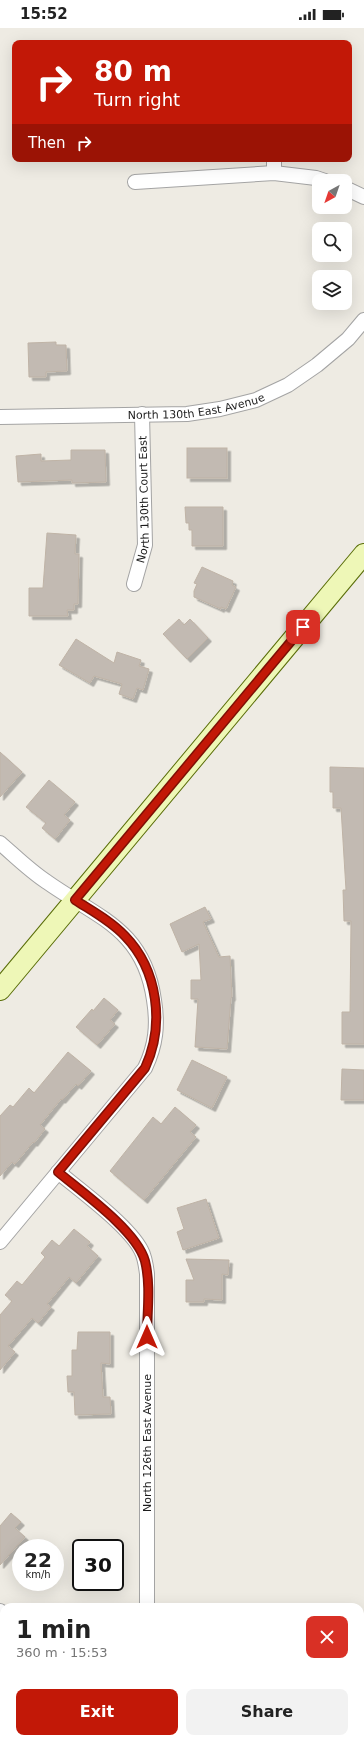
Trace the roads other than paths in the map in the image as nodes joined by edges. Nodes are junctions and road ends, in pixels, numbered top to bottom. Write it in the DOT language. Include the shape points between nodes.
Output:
graph roads {
  1 [pos="274,162"];
  2 [pos="274,173"];
  3 [pos="312,178"];
  4 [pos="135,182"];
  5 [pos="352,191"];
  6 [pos="364,197"];
  7 [pos="364,320"];
  8 [pos="142,414"];
  9 [pos="0,417"];
  10 [pos="364,554"];
  11 [pos="134,584"];
  12 [pos="0,843"];
  13 [pos="75,900"];
  14 [pos="0,990"];
  15 [pos="58,1172"];
  16 [pos="0,1242"];
  17 [pos="146,1603"];
  1 -- 2 [label="street"];
  2 -- 3 [label="street"];
  2 -- 4 [label="street"];
  5 -- 6 [label="street"];
  7 -- 8 [label="street, North 130th East Avenue" via="348,339 317,365 288,385 256,400 187,414"];
  8 -- 9 [label="street, North 130th East Avenue"];
  8 -- 11 [label="street, North 130th Court East" via="145,545"];
  10 -- 13 [label="main road"];
  12 -- 13 [label="street" via="47,882"];
  13 -- 14 [label="main road"];
  13 -- 15 [label="street" via="106,919 125,935 143,960 153,990 157,1017 156,1033 152,1054 145,1068"];
  15 -- 16 [label="street"];
  15 -- 17 [label="street, North 126th East Avenue" via="125,1228 145,1260"];
}
